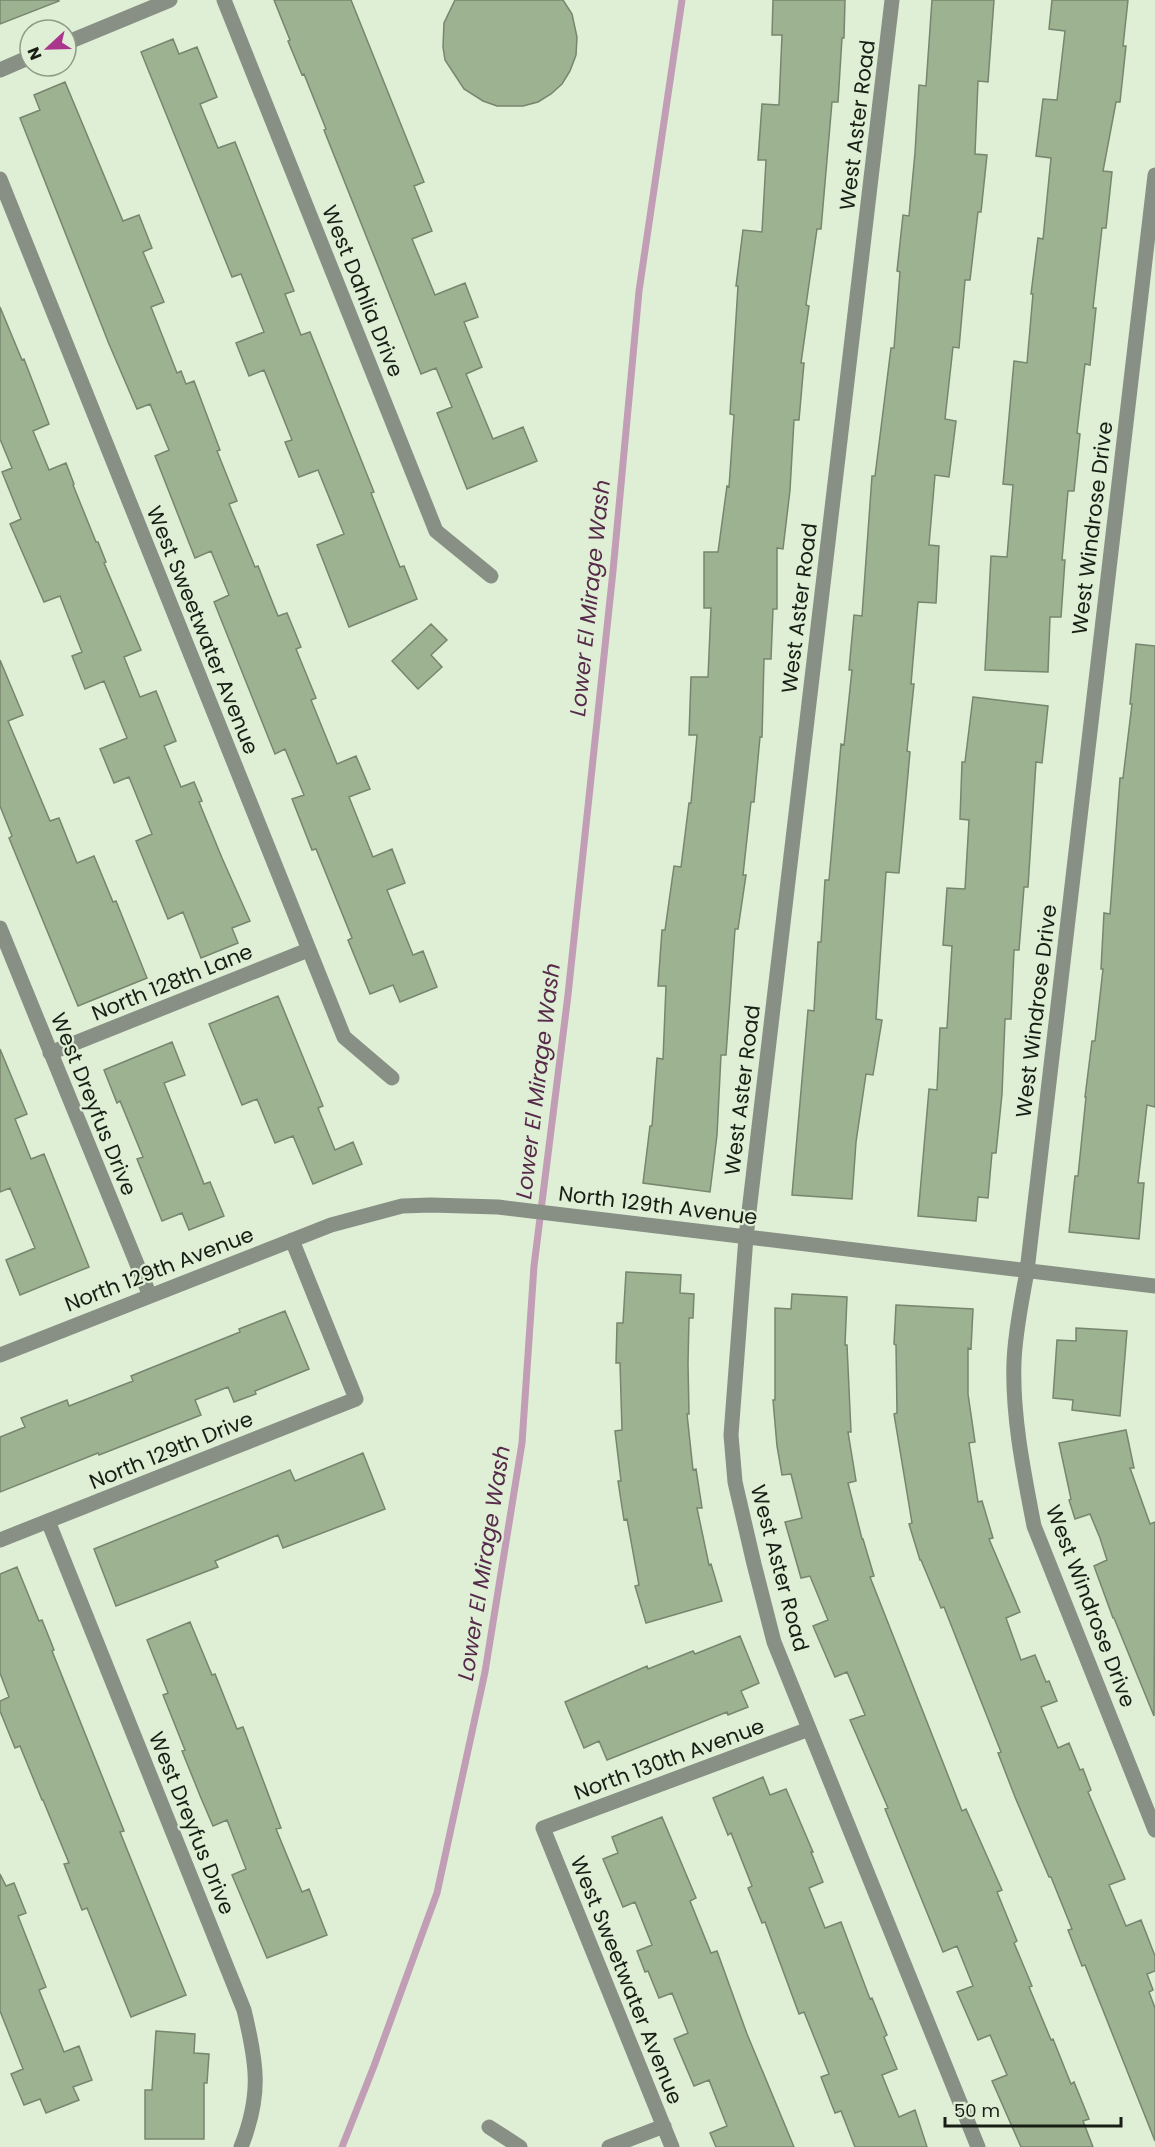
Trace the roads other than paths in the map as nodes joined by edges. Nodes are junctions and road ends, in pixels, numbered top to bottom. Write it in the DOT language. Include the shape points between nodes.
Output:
graph roads {
  1 [pos="170,0"];
  2 [pos="224,0"];
  3 [pos="892,0"];
  4 [pos="78,38"];
  5 [pos="18,62"];
  6 [pos="0,70"];
  7 [pos="1155,175"];
  8 [pos="0,179"];
  9 [pos="491,576"];
  10 [pos="0,928"];
  11 [pos="308,950"];
  12 [pos="50,1053"];
  13 [pos="393,1078"];
  14 [pos="746,1237"];
  15 [pos="292,1240"];
  16 [pos="1027,1270"];
  17 [pos="1155,1286"];
  18 [pos="150,1296"];
  19 [pos="0,1355"];
  20 [pos="48,1521"];
  21 [pos="0,1540"];
  22 [pos="809,1729"];
  23 [pos="543,1828"];
  24 [pos="1155,1830"];
  25 [pos="664,2126"];
  26 [pos="489,2127"];
  27 [pos="241,2147"];
  28 [pos="520,2147"];
  29 [pos="609,2147"];
  30 [pos="672,2147"];
  31 [pos="978,2147"];
  1 -- 4 [label="street"];
  2 -- 9 [label="street, West Dahlia Drive" via="436,531"];
  3 -- 14 [label="street, West Aster Road"];
  5 -- 6 [label="street"];
  7 -- 16 [label="street, West Windrose Drive"];
  8 -- 11 [label="street, West Sweetwater Avenue"];
  10 -- 12 [label="street, West Dreyfus Drive"];
  11 -- 12 [label="street, North 128th Lane"];
  11 -- 13 [label="street, West Sweetwater Avenue" via="344,1037"];
  12 -- 18 [label="street, West Dreyfus Drive"];
  14 -- 15 [label="street, North 129th Avenue" via="498,1208 431,1204 402,1206"];
  14 -- 16 [label="street, North 129th Avenue"];
  14 -- 22 [label="street, West Aster Road" via="731,1435 735,1482 774,1642"];
  15 -- 18 [label="street, North 129th Avenue"];
  15 -- 20 [label="street, North 129th Drive" via="357,1398"];
  16 -- 17 [label="street, North 129th Avenue"];
  16 -- 24 [label="street, West Windrose Drive" via="1014,1362 1017,1420 1034,1526"];
  18 -- 19 [label="street, North 129th Avenue"];
  20 -- 21 [label="street, North 129th Drive"];
  20 -- 27 [label="street, West Dreyfus Drive" via="244,2010 256,2080 254,2111"];
  22 -- 23 [label="street, North 130th Avenue"];
  22 -- 31 [label="street, West Aster Road"];
  23 -- 25 [label="street, West Sweetwater Avenue"];
  25 -- 29 [label="street"];
  25 -- 30 [label="street, West Sweetwater Avenue"];
  26 -- 28 [label="street"];
}
